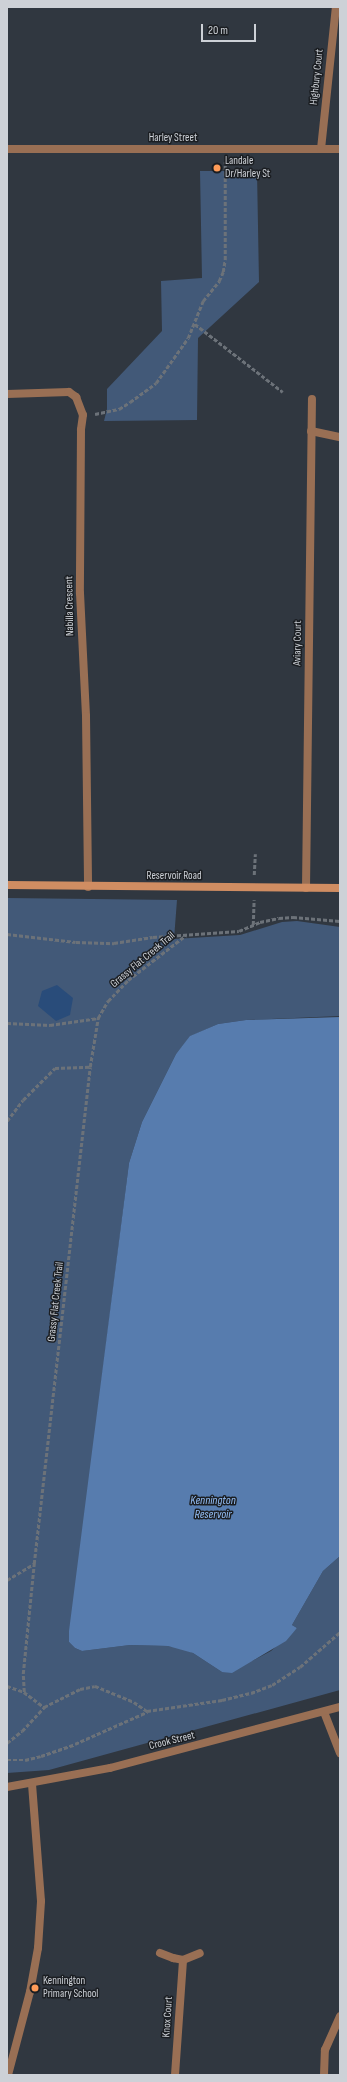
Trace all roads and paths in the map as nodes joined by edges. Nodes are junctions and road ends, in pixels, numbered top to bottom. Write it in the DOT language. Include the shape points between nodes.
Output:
graph roads {
  1 [pos="336,7"];
  2 [pos="7,149"];
  3 [pos="226,149"];
  4 [pos="321,149"];
  5 [pos="340,149"];
  6 [pos="195,324"];
  7 [pos="283,392"];
  8 [pos="7,394"];
  9 [pos="312,399"];
  10 [pos="83,415"];
  11 [pos="311,431"];
  12 [pos="340,437"];
  13 [pos="7,885"];
  14 [pos="88,887"];
  15 [pos="306,888"];
  16 [pos="340,888"];
  17 [pos="340,921"];
  18 [pos="7,934"];
  19 [pos="186,935"];
  20 [pos="98,1018"];
  21 [pos="7,1023"];
  22 [pos="90,1067"];
  23 [pos="7,1121"];
  24 [pos="34,1564"];
  25 [pos="7,1580"];
  26 [pos="340,1632"];
  27 [pos="7,1686"];
  28 [pos="24,1692"];
  29 [pos="44,1707"];
  30 [pos="340,1707"];
  31 [pos="147,1712"];
  32 [pos="324,1712"];
  33 [pos="7,1743"];
  34 [pos="340,1753"];
  35 [pos="7,1760"];
  36 [pos="32,1783"];
  37 [pos="7,1787"];
  38 [pos="160,1953"];
  39 [pos="200,1953"];
  40 [pos="183,1960"];
  41 [pos="340,2016"];
  42 [pos="8,2075"];
  43 [pos="175,2075"];
  44 [pos="324,2075"];
  1 -- 4 [label="street, Highbury Court"];
  2 -- 3 [label="street, Harley Street"];
  3 -- 4 [label="street, Harley Street"];
  3 -- 6 [label="path" via="223,272 203,301"];
  4 -- 5 [label="street, Harley Street"];
  6 -- 7 [label="path"];
  6 -- 10 [label="path" via="156,383 119,409"];
  8 -- 10 [label="street, Nabilla Crescent" via="69,392 76,397"];
  9 -- 11 [label="street, Aviary Court"];
  10 -- 14 [label="street, Nabilla Crescent" via="80,593 86,716"];
  11 -- 12 [label="street"];
  11 -- 15 [label="street, Aviary Court"];
  13 -- 14 [label="main road, Reservoir Road"];
  14 -- 15 [label="main road, Reservoir Road"];
  15 -- 16 [label="main road, Reservoir Road"];
  17 -- 19 [label="path" via="280,918 260,922 240,931"];
  18 -- 19 [label="path" via="76,942 114,943"];
  19 -- 20 [label="path, Grassy Flat Creek Trail" via="128,980 108,1001"];
  20 -- 21 [label="path" via="50,1025"];
  20 -- 22 [label="path, Grassy Flat Creek Trail"];
  22 -- 23 [label="path" via="55,1068 23,1100"];
  22 -- 24 [label="path, Grassy Flat Creek Trail"];
  24 -- 25 [label="path"];
  24 -- 28 [label="path, Grassy Flat Creek Trail" via="23,1674"];
  26 -- 31 [label="path" via="300,1667 272,1685 222,1700"];
  27 -- 28 [label="path"];
  28 -- 29 [label="path"];
  29 -- 31 [label="path" via="80,1689 95,1686 134,1702"];
  29 -- 33 [label="path"];
  30 -- 32 [label="street, Crook Street"];
  31 -- 35 [label="path" via="41,1756 25,1760"];
  32 -- 34 [label="street"];
  32 -- 36 [label="street, Crook Street" via="110,1768"];
  36 -- 37 [label="street, Crook Street"];
  36 -- 42 [label="street" via="41,1901 38,1948 30,1992"];
  38 -- 40 [label="street"];
  39 -- 40 [label="street"];
  40 -- 43 [label="street, Knox Court"];
  41 -- 44 [label="street" via="325,2050"];
}
